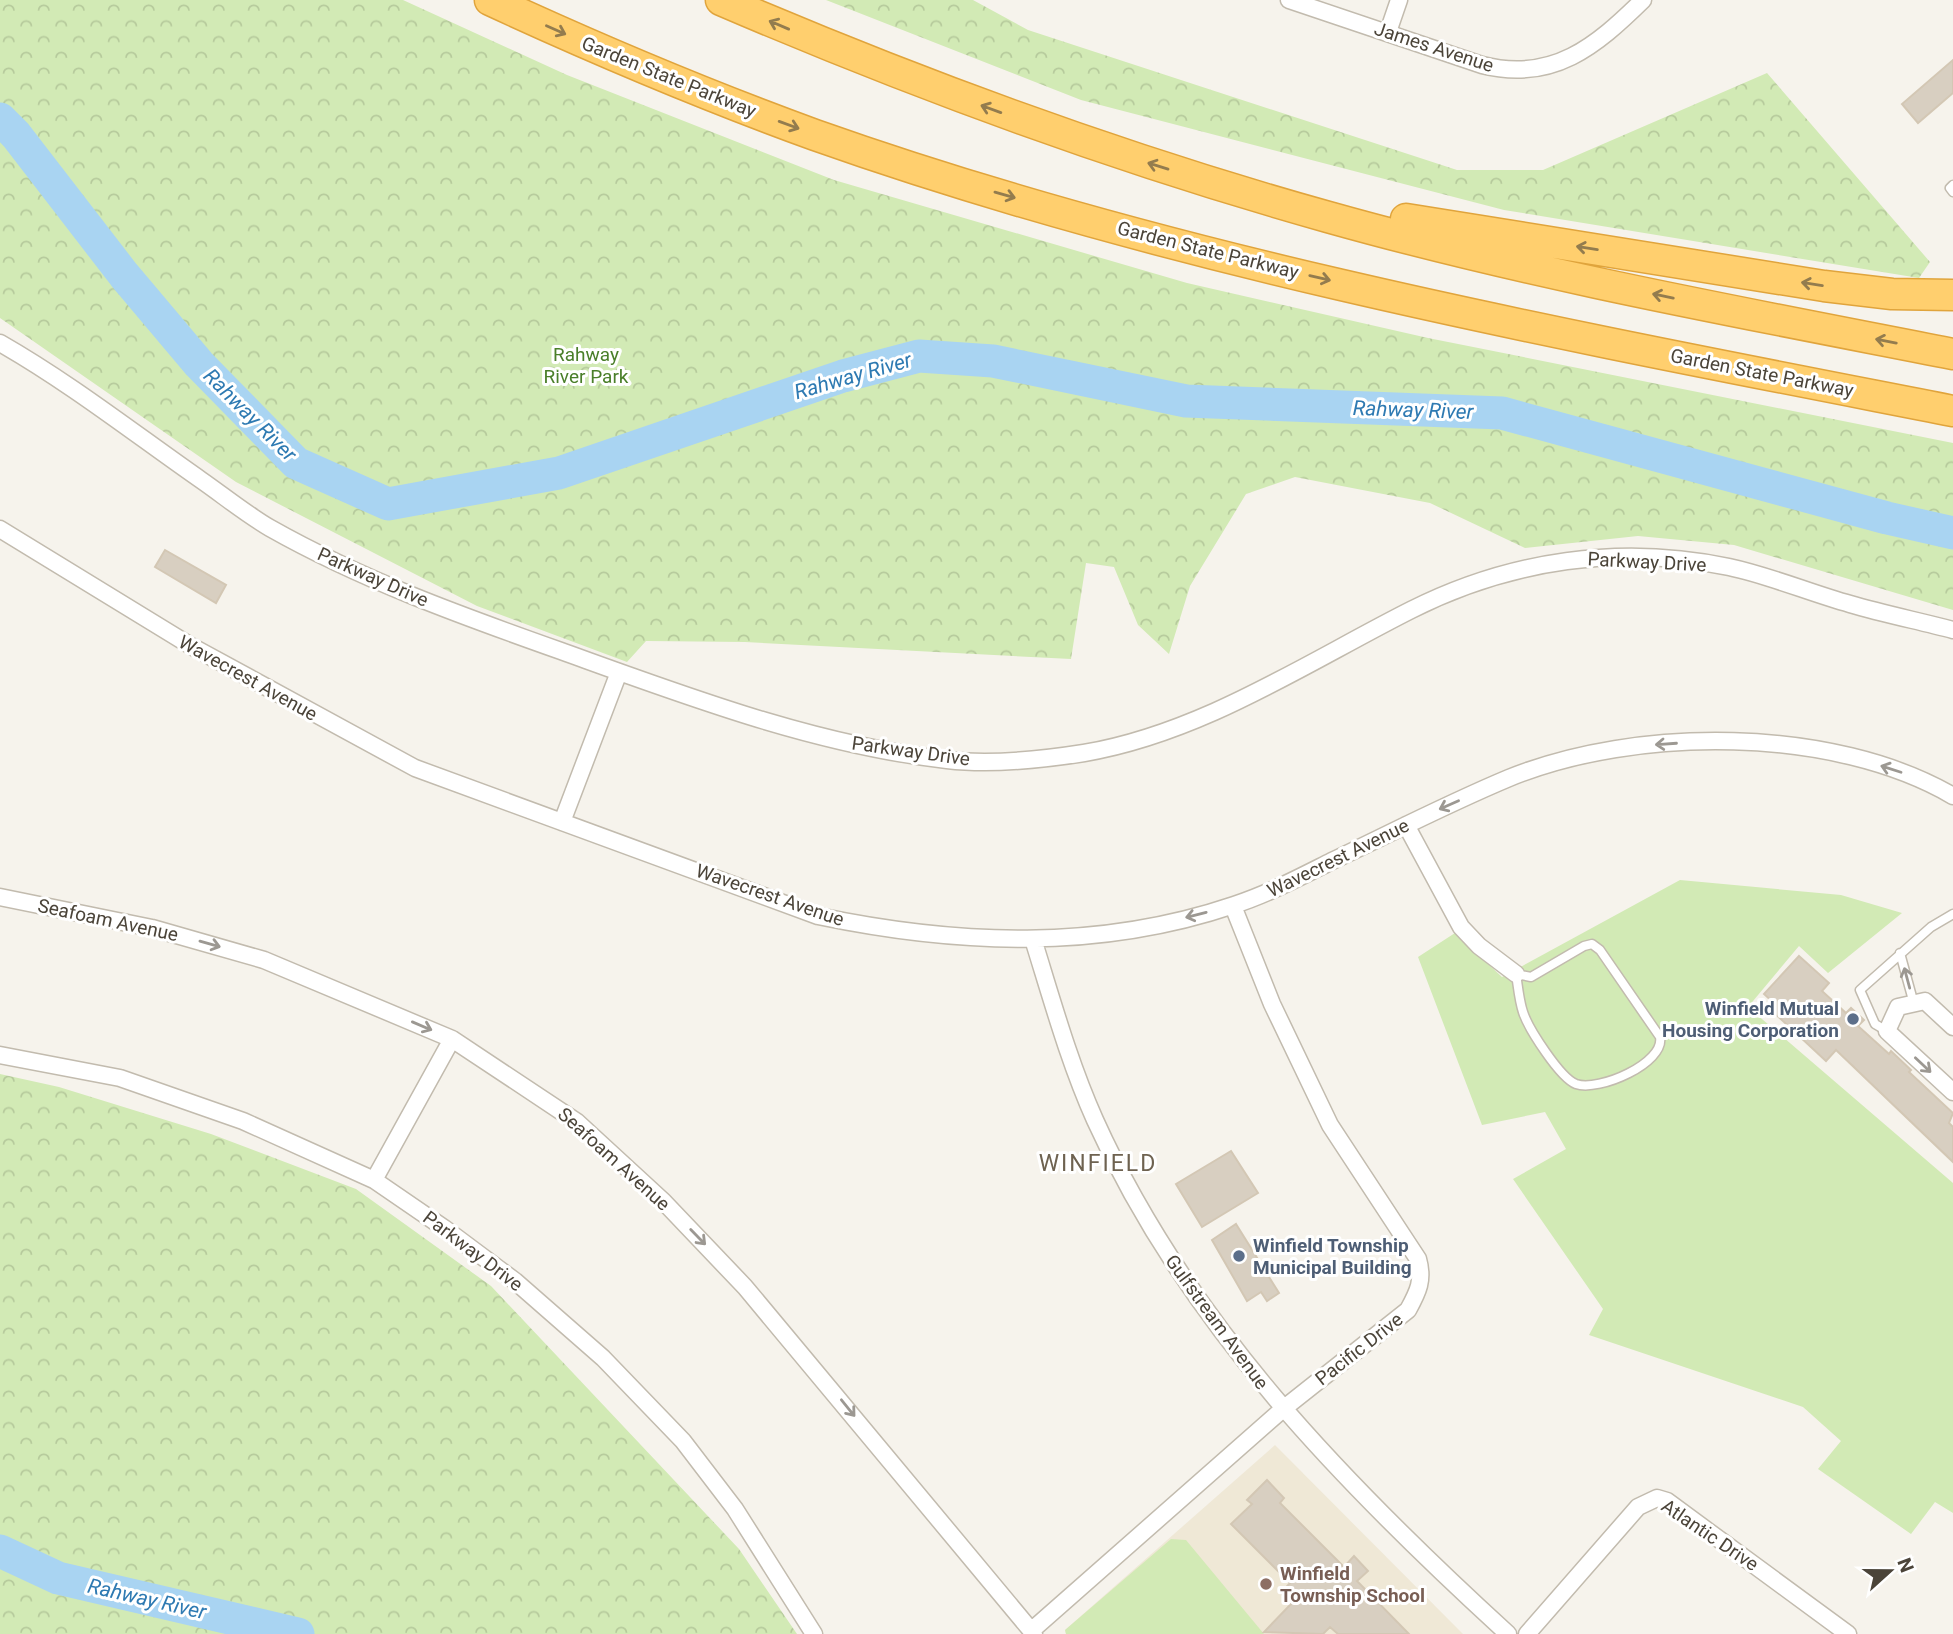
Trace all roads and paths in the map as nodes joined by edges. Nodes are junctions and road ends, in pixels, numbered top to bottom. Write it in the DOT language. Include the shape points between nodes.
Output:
graph roads {
  1 [pos="721,0"];
  2 [pos="1289,0"];
  3 [pos="1399,0"];
  4 [pos="1643,0"];
  5 [pos="493,1"];
  6 [pos="1388,32"];
  7 [pos="1203,180"];
  8 [pos="1953,185"];
  9 [pos="1953,192"];
  10 [pos="1953,295"];
  11 [pos="0,344"];
  12 [pos="1953,354"];
  13 [pos="1953,411"];
  14 [pos="0,529"];
  15 [pos="1953,629"];
  16 [pos="619,672"];
  17 [pos="1953,796"];
  18 [pos="562,822"];
  19 [pos="1406,825"];
  20 [pos="0,897"];
  21 [pos="1233,906"];
  22 [pos="1953,914"];
  23 [pos="1033,939"];
  24 [pos="1900,953"];
  25 [pos="1516,974"];
  26 [pos="1914,1004"];
  27 [pos="1953,1027"];
  28 [pos="1887,1031"];
  29 [pos="452,1039"];
  30 [pos="0,1055"];
  31 [pos="1953,1092"];
  32 [pos="374,1180"];
  33 [pos="1283,1409"];
  34 [pos="1032,1633"];
  35 [pos="814,1634"];
  36 [pos="1508,1634"];
  37 [pos="1527,1634"];
  38 [pos="1848,1634"];
  7 -- 1 [label="highway, one-way" via="941,90"];
  2 -- 6 [label="street, James Avenue"];
  3 -- 6 [label="street"];
  4 -- 6 [label="street, James Avenue" via="1583,52 1539,68 1496,68"];
  5 -- 13 [label="highway, Garden State Parkway, one-way" via="693,88 816,135 1127,230 1551,330"];
  10 -- 7 [label="highway, one-way" via="1824,286 1364,213"];
  12 -- 7 [label="highway, one-way" via="1472,254"];
  8 -- 9 [label="lane"];
  11 -- 16 [label="street, Parkway Drive" via="72,389 266,526 412,597"];
  14 -- 18 [label="street, Wavecrest Avenue" via="191,646 415,768"];
  15 -- 16 [label="street, Parkway Drive" via="1849,604 1731,567 1679,559 1570,560 1452,591 1229,705 1157,734 1083,753 996,761 950,760 852,743 784,726"];
  16 -- 18 [label="street"];
  17 -- 19 [label="street, Wavecrest Avenue, one-way" via="1896,770 1832,751 1779,744 1671,743 1616,749 1540,767"];
  18 -- 23 [label="street, Wavecrest Avenue" via="818,916 928,935"];
  19 -- 21 [label="street, Wavecrest Avenue"];
  19 -- 25 [label="street" via="1461,927"];
  20 -- 29 [label="street, Seafoam Avenue, one-way" via="152,928 264,960"];
  21 -- 23 [label="street, Wavecrest Avenue, one-way" via="1123,933"];
  21 -- 33 [label="street, Pacific Drive" via="1272,1004 1330,1125 1407,1241 1422,1274 1419,1292 1408,1310"];
  22 -- 24 [label="lane"];
  23 -- 33 [label="street, Gulfstream Avenue" via="1068,1051 1125,1183 1198,1299"];
  26 -- 24 [label="lane, one-way"];
  24 -- 28 [label="lane" via="1860,990 1875,1024"];
  25 -- 25 [label="lane" via="1531,977 1592,944 1660,1037 1658,1053 1615,1080 1600,1084 1578,1085 1563,1077 1523,1013"];
  26 -- 27 [label="street" via="1925,1001"];
  26 -- 28 [label="street" via="1898,1007"];
  28 -- 31 [label="street, one-way"];
  29 -- 32 [label="street"];
  29 -- 34 [label="street, Seafoam Avenue, one-way" via="577,1122 673,1212 746,1287"];
  30 -- 32 [label="street, Parkway Drive" via="120,1079 243,1121"];
  32 -- 35 [label="street, Parkway Drive" via="515,1281 612,1367 705,1470"];
  33 -- 34 [label="street, Pacific Drive"];
  33 -- 36 [label="street, Gulfstream Avenue" via="1364,1499"];
  37 -- 38 [label="street, Atlantic Drive" via="1638,1507 1657,1498"];
}
